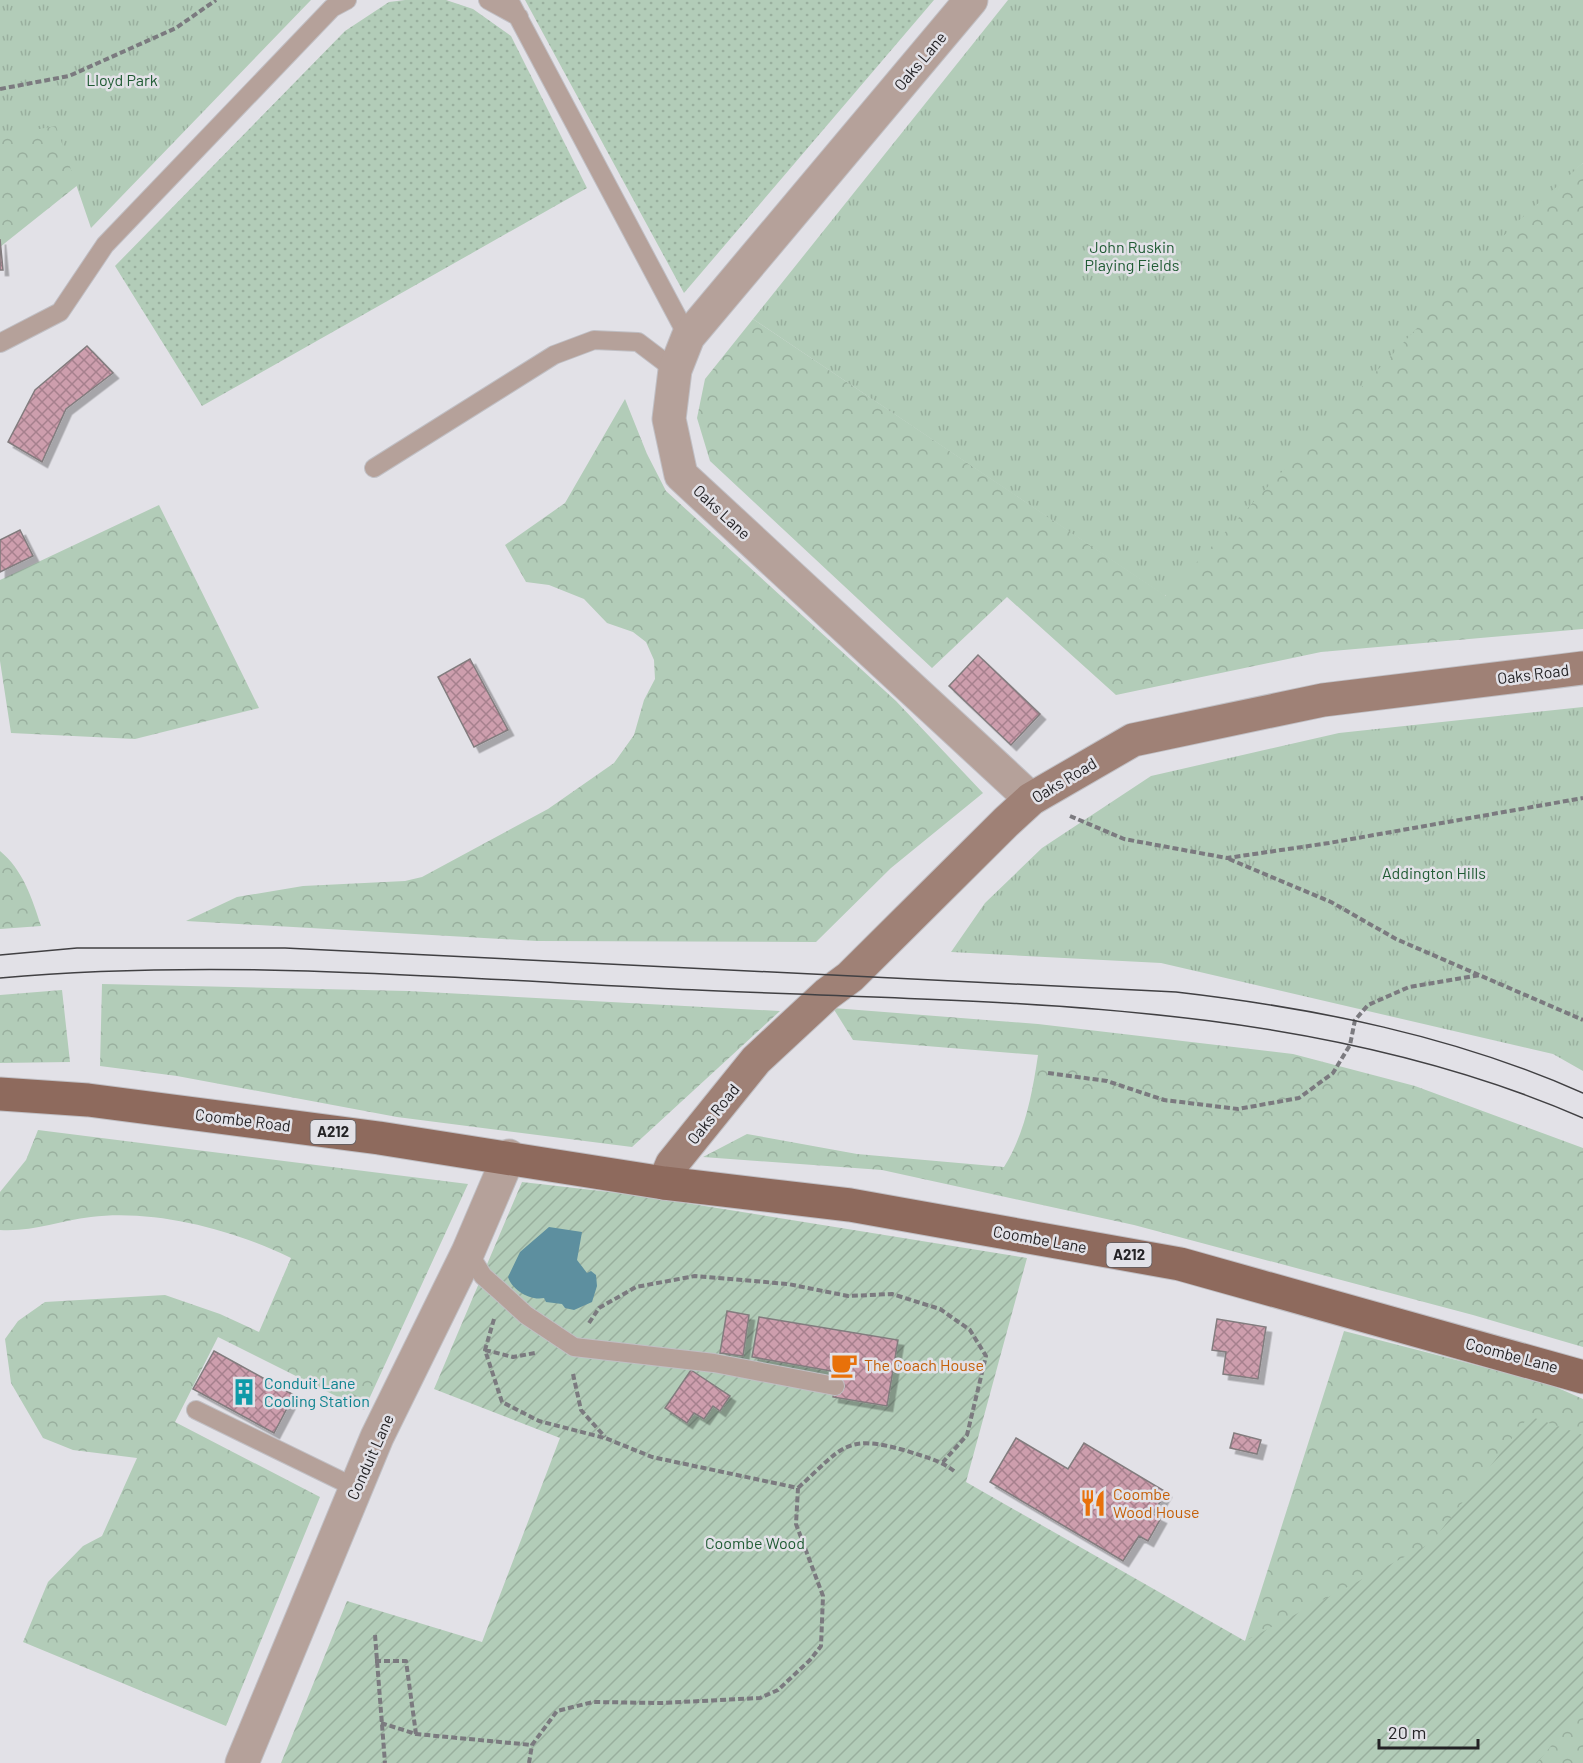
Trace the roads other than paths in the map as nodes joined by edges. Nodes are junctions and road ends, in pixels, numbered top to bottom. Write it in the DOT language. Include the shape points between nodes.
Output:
graph roads {
  1 [pos="347,0"];
  2 [pos="488,0"];
  3 [pos="510,0"];
  4 [pos="972,0"];
  5 [pos="519,17"];
  6 [pos="688,337"];
  7 [pos="0,343"];
  8 [pos="675,370"];
  9 [pos="374,468"];
  10 [pos="1583,668"];
  11 [pos="1031,799"];
  12 [pos="0,1094"];
  13 [pos="508,1156"];
  14 [pos="664,1183"];
  15 [pos="468,1252"];
  16 [pos="1583,1377"];
  17 [pos="835,1386"];
  18 [pos="196,1410"];
  19 [pos="356,1488"];
  20 [pos="242,1763"];
  1 -- 7 [label="lane" via="332,8 105,245 60,312"];
  2 -- 5 [label="lane"];
  3 -- 5 [label="lane"];
  4 -- 6 [label="street, Oaks Lane"];
  5 -- 6 [label="lane"];
  6 -- 8 [label="street, Oaks Lane"];
  8 -- 9 [label="lane" via="638,342 594,340 554,356"];
  8 -- 11 [label="street, Oaks Lane" via="669,420 681,475"];
  10 -- 11 [label="street, Oaks Road" via="1323,700 1133,740"];
  11 -- 14 [label="street, Oaks Road" via="850,977 756,1060 672,1164"];
  12 -- 13 [label="main road, Coombe Road / A212" via="88,1100"];
  13 -- 14 [label="main road, Coombe Road / A212"];
  13 -- 15 [label="street, Conduit Lane"];
  14 -- 16 [label="main road, Coombe Lane / A212" via="850,1205 1180,1264"];
  15 -- 17 [label="lane" via="483,1276 526,1315 574,1347 714,1363"];
  15 -- 19 [label="street, Conduit Lane"];
  18 -- 19 [label="lane"];
  19 -- 20 [label="street, Conduit Lane"];
}
